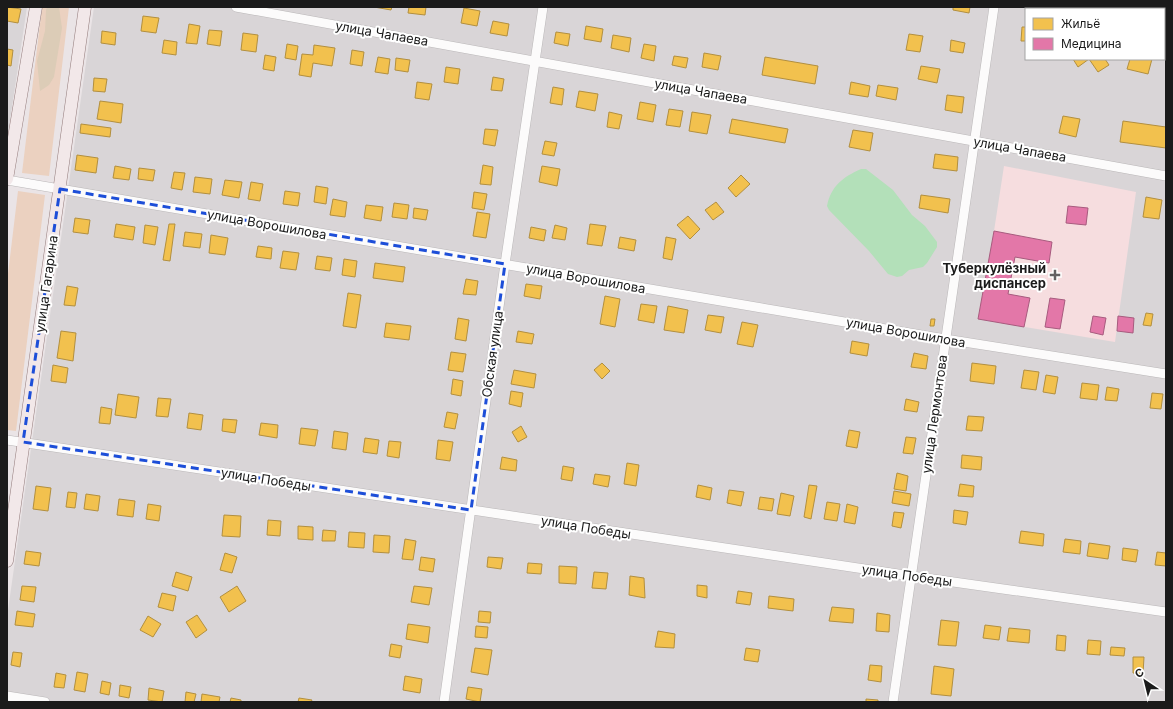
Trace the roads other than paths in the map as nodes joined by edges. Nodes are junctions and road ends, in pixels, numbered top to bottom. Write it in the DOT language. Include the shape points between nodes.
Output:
graph roads {
  1 [pos="36,7"];
  2 [pos="85,7"];
  3 [pos="236,7"];
  4 [pos="543,7"];
  5 [pos="994,7"];
  6 [pos="535,61"];
  7 [pos="974,141"];
  8 [pos="1166,176"];
  9 [pos="7,180"];
  10 [pos="60,189"];
  11 [pos="505,264"];
  12 [pos="945,339"];
  13 [pos="1166,374"];
  14 [pos="7,440"];
  15 [pos="23,442"];
  16 [pos="471,510"];
  17 [pos="7,561"];
  18 [pos="911,576"];
  19 [pos="1166,612"];
  20 [pos="7,696"];
  21 [pos="45,702"];
  22 [pos="444,702"];
  23 [pos="893,702"];
  1 -- 9 [label="street"];
  2 -- 10 [label="street, улица Гагарина"];
  3 -- 6 [label="street, улица Чапаева"];
  4 -- 6 [label="street, Обская улица"];
  5 -- 7 [label="street, улица Лермонтова"];
  6 -- 7 [label="street, улица Чапаева"];
  6 -- 11 [label="street, Обская улица"];
  7 -- 8 [label="street, улица Чапаева"];
  7 -- 12 [label="street, улица Лермонтова"];
  9 -- 10 [label="street, улица Ворошилова"];
  10 -- 11 [label="street, улица Ворошилова"];
  10 -- 15 [label="street, улица Гагарина"];
  11 -- 12 [label="street, улица Ворошилова"];
  11 -- 16 [label="street, Обская улица"];
  12 -- 13 [label="street, улица Ворошилова"];
  12 -- 18 [label="street, улица Лермонтова"];
  14 -- 15 [label="street, улица Победы"];
  15 -- 16 [label="street, улица Победы"];
  15 -- 17 [label="street, улица Гагарина"];
  16 -- 18 [label="street, улица Победы"];
  16 -- 22 [label="street, Обская улица"];
  18 -- 19 [label="street, улица Победы"];
  18 -- 23 [label="street, улица Лермонтова"];
  20 -- 21 [label="street"];
}
